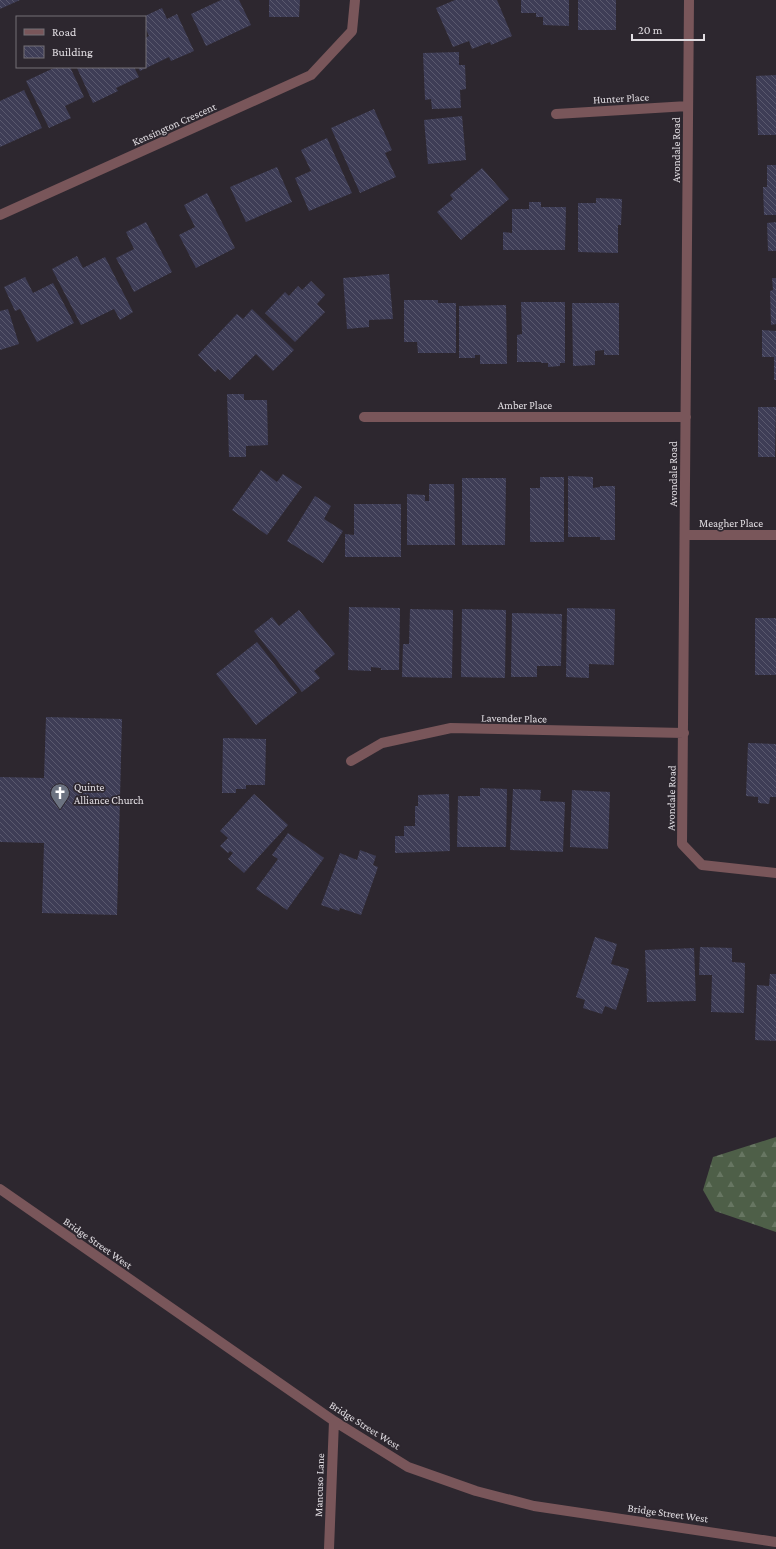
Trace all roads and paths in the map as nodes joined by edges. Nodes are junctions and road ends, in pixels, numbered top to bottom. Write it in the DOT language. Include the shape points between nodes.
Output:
graph roads {
  1 [pos="355,0"];
  2 [pos="689,0"];
  3 [pos="688,106"];
  4 [pos="556,114"];
  5 [pos="0,215"];
  6 [pos="364,417"];
  7 [pos="686,417"];
  8 [pos="685,535"];
  9 [pos="776,535"];
  10 [pos="684,733"];
  11 [pos="350,761"];
  12 [pos="776,873"];
  13 [pos="0,1189"];
  14 [pos="334,1421"];
  15 [pos="776,1542"];
  16 [pos="329,1549"];
  1 -- 5 [label="street, Kensington Crescent" via="352,31 312,75"];
  2 -- 3 [label="street, Avondale Road"];
  3 -- 4 [label="street, Hunter Place"];
  3 -- 7 [label="street, Avondale Road"];
  6 -- 7 [label="street, Amber Place"];
  7 -- 8 [label="street, Avondale Road"];
  8 -- 9 [label="street, Meagher Place"];
  8 -- 10 [label="street, Avondale Road"];
  10 -- 11 [label="street, Lavender Place" via="451,728 382,743"];
  10 -- 12 [label="street, Avondale Road" via="682,844 702,865"];
  13 -- 14 [label="street, Bridge Street West"];
  14 -- 15 [label="street, Bridge Street West" via="408,1467 476,1491 534,1506"];
  14 -- 16 [label="street, Mancuso Lane"];
}
